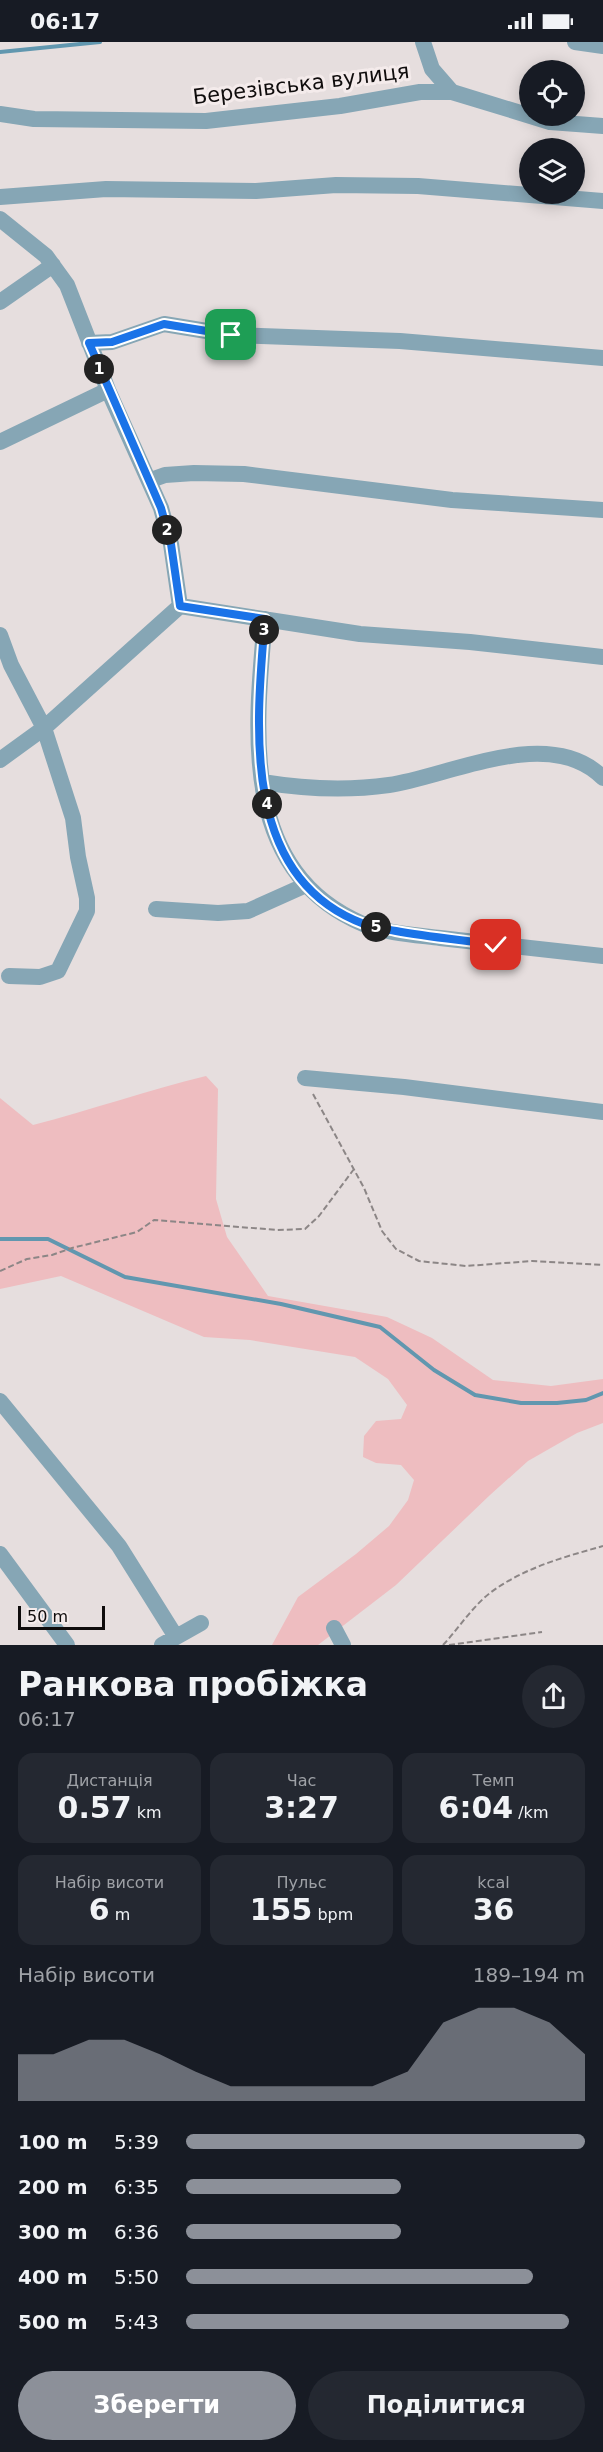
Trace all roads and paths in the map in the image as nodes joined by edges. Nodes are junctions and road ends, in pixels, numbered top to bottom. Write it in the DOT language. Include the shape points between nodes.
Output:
graph roads {
  1 [pos="423,42"];
  2 [pos="575,42"];
  3 [pos="603,46"];
  4 [pos="453,92"];
  5 [pos="0,114"];
  6 [pos="603,126"];
  7 [pos="0,197"];
  8 [pos="603,201"];
  9 [pos="0,219"];
  10 [pos="53,265"];
  11 [pos="0,302"];
  12 [pos="89,343"];
  13 [pos="603,358"];
  14 [pos="108,390"];
  15 [pos="0,442"];
  16 [pos="151,480"];
  17 [pos="603,510"];
  18 [pos="180,606"];
  19 [pos="265,619"];
  20 [pos="0,635"];
  21 [pos="603,657"];
  22 [pos="44,728"];
  23 [pos="0,760"];
  24 [pos="603,778"];
  25 [pos="262,782"];
  26 [pos="306,885"];
  27 [pos="156,909"];
  28 [pos="603,956"];
  29 [pos="9,976"];
  30 [pos="304,1078"];
  31 [pos="603,1112"];
  32 [pos="354,1169"];
  33 [pos="603,1265"];
  34 [pos="0,1271"];
  35 [pos="0,1401"];
  36 [pos="603,1546"];
  37 [pos="0,1554"];
  38 [pos="201,1623"];
  39 [pos="334,1629"];
  40 [pos="542,1632"];
  41 [pos="169,1641"];
  42 [pos="67,1645"];
  43 [pos="343,1645"];
  44 [pos="443,1645"];
  45 [pos="449,1645"];
  1 -- 4 [label="street" via="432,69"];
  2 -- 3 [label="street"];
  4 -- 5 [label="street, Березівська вулиця" via="420,92 340,106 206,121"];
  4 -- 6 [label="street, Березівська вулиця" via="550,122"];
  7 -- 8 [label="street" via="106,189 256,191 336,185 418,186"];
  9 -- 10 [label="street"];
  10 -- 11 [label="street"];
  10 -- 12 [label="street" via="67,285"];
  12 -- 13 [label="street" via="112,342 164,324 231,335 388,341"];
  12 -- 14 [label="street"];
  14 -- 15 [label="street"];
  14 -- 16 [label="street"];
  16 -- 17 [label="street" via="194,472 244,474 452,500"];
  16 -- 18 [label="street" via="171,544"];
  18 -- 19 [label="street"];
  18 -- 22 [label="street"];
  19 -- 21 [label="street" via="360,634"];
  19 -- 25 [label="street" via="258,735"];
  20 -- 22 [label="street" via="10,665"];
  22 -- 23 [label="street"];
  22 -- 29 [label="street" via="74,818 87,911 58,971 40,977"];
  24 -- 25 [label="street" via="570,758 536,755 471,762 392,784 322,789"];
  25 -- 26 [label="street" via="271,827"];
  26 -- 27 [label="street" via="248,912"];
  26 -- 28 [label="street" via="321,900 364,925"];
  30 -- 31 [label="street"];
  30 -- 32 [label="path"];
  32 -- 33 [label="path" via="382,1231 396,1249 419,1261 466,1266 532,1261"];
  32 -- 34 [label="path" via="305,1229 154,1220 137,1232 27,1259"];
  35 -- 41 [label="street" via="119,1546"];
  36 -- 44 [label="path" via="556,1559 491,1592"];
  37 -- 42 [label="street"];
  38 -- 41 [label="street"];
  39 -- 43 [label="street"];
  40 -- 45 [label="path"];
}
